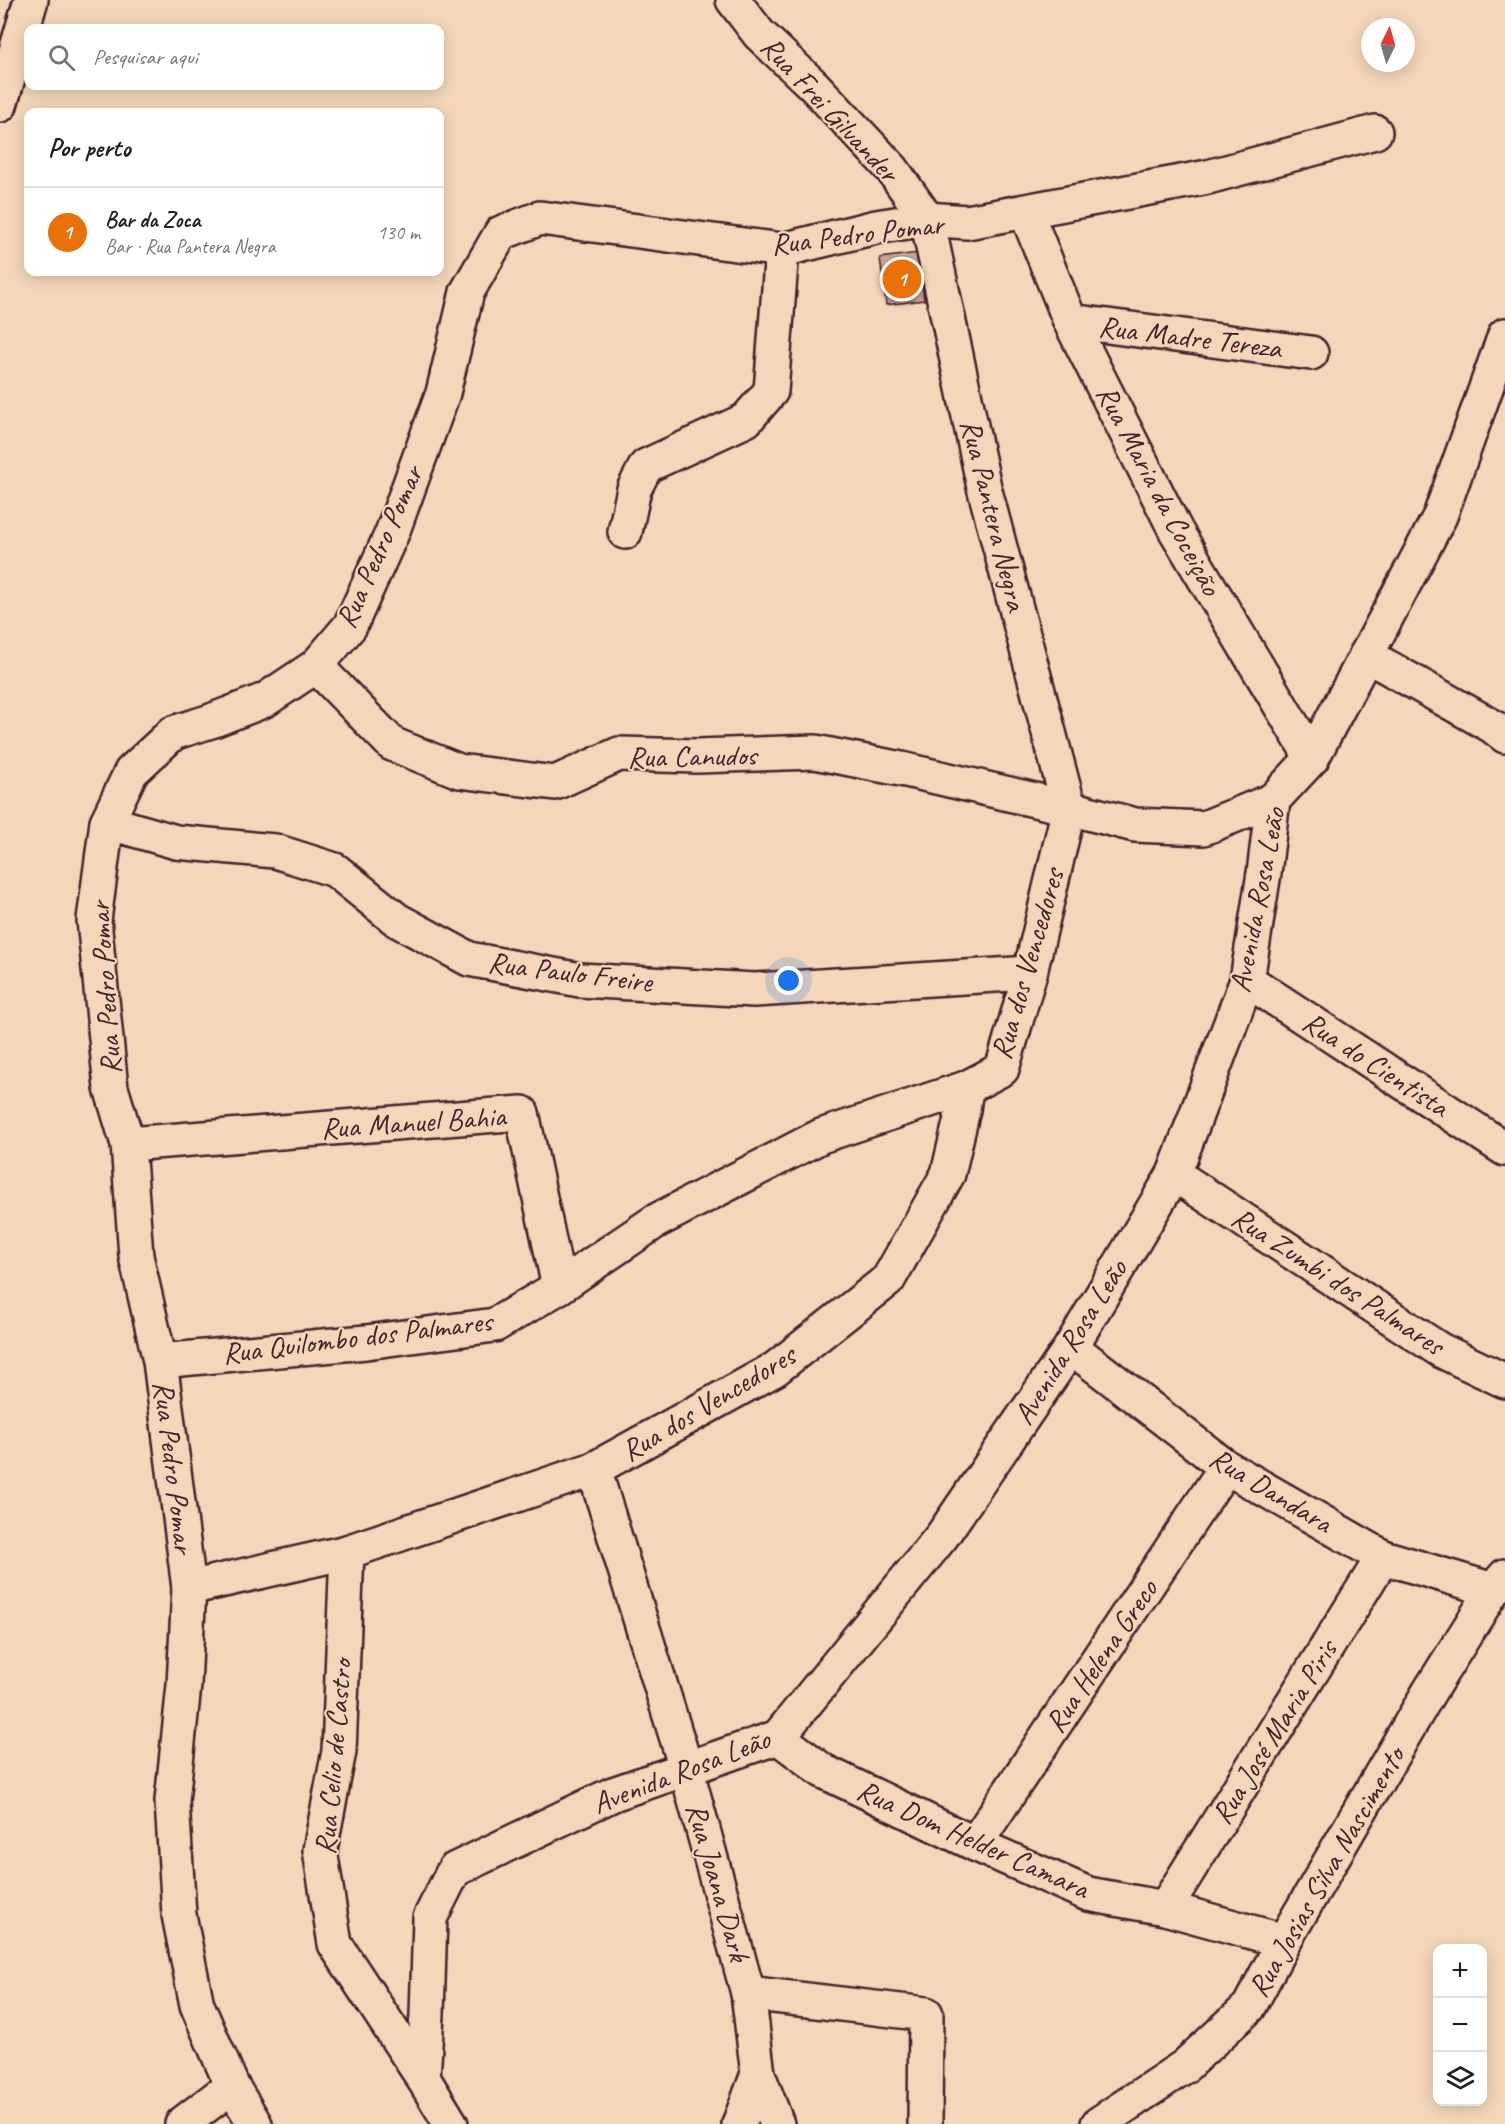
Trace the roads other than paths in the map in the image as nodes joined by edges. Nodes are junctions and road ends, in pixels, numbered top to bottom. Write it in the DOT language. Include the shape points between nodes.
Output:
graph roads {
  1 [pos="31,0"];
  2 [pos="733,0"];
  3 [pos="0,105"];
  4 [pos="1375,132"];
  5 [pos="1026,212"];
  6 [pos="927,219"];
  7 [pos="782,249"];
  8 [pos="1070,321"];
  9 [pos="1505,335"];
  10 [pos="1311,353"];
  11 [pos="625,532"];
  12 [pos="1366,656"];
  13 [pos="316,666"];
  14 [pos="1505,736"];
  15 [pos="1312,758"];
  16 [pos="1273,800"];
  17 [pos="1069,808"];
  18 [pos="107,822"];
  19 [pos="1030,973"];
  20 [pos="1247,980"];
  21 [pos="966,1088"];
  22 [pos="128,1144"];
  23 [pos="1505,1149"];
  24 [pos="1174,1174"];
  25 [pos="559,1287"];
  26 [pos="1071,1347"];
  27 [pos="160,1361"];
  28 [pos="1505,1381"];
  29 [pos="1226,1467"];
  30 [pos="594,1469"];
  31 [pos="347,1552"];
  32 [pos="1383,1557"];
  33 [pos="1499,1583"];
  34 [pos="189,1588"];
  35 [pos="778,1737"];
  36 [pos="686,1768"];
  37 [pos="975,1844"];
  38 [pos="1165,1908"];
  39 [pos="1284,1941"];
  40 [pos="748,1994"];
  41 [pos="758,2074"];
  42 [pos="423,2078"];
  43 [pos="232,2086"];
  44 [pos="182,2124"];
  45 [pos="255,2124"];
  46 [pos="451,2124"];
  47 [pos="739,2124"];
  48 [pos="777,2124"];
  49 [pos="925,2124"];
  50 [pos="1098,2124"];
  1 -- 3 [label="street"];
  2 -- 6 [label="street, Rua Frei Gilvander" via="759,34 892,169"];
  4 -- 5 [label="street, Rua Pedro Pomar" via="1208,177"];
  5 -- 6 [label="street, Rua Pedro Pomar" via="967,222"];
  5 -- 8 [label="street, Rua Maria da Coceição"];
  6 -- 7 [label="street, Rua Pedro Pomar"];
  6 -- 17 [label="street, Rua Pantera Negra" via="984,487"];
  7 -- 11 [label="street" via="771,391 746,420 646,466 634,489"];
  7 -- 13 [label="street, Rua Pedro Pomar" via="540,218 501,233 467,292 443,393 392,533 350,626"];
  8 -- 10 [label="street, Rua Madre Tereza"];
  8 -- 15 [label="street, Rua Maria da Coceição" via="1176,531"];
  9 -- 12 [label="street, Avenida Rosa Leão" via="1440,516"];
  12 -- 14 [label="street"];
  12 -- 15 [label="street, Avenida Rosa Leão"];
  13 -- 17 [label="street, Rua Canudos" via="392,744 459,771 555,783 620,754 815,752"];
  13 -- 18 [label="street, Rua Pedro Pomar" via="265,700 173,733 131,772"];
  15 -- 16 [label="street, Avenida Rosa Leão"];
  16 -- 17 [label="street" via="1204,828 1135,825"];
  16 -- 20 [label="street, Avenida Rosa Leão"];
  17 -- 19 [label="street, Rua dos Vencedores"];
  18 -- 19 [label="street, Rua Paulo Freire" via="176,842 275,851 335,870 397,920 469,959 580,980 754,990"];
  18 -- 22 [label="street, Rua Pedro Pomar" via="94,920 111,1088"];
  19 -- 21 [label="street, Rua dos Vencedores" via="1002,1069"];
  20 -- 23 [label="street, Rua do Cientista"];
  20 -- 24 [label="street, Avenida Rosa Leão"];
  21 -- 25 [label="street, Rua Quilombo dos Palmares" via="821,1136 656,1221"];
  21 -- 30 [label="street, Rua dos Vencedores" via="948,1174 888,1280 775,1369"];
  22 -- 25 [label="street, Rua Manuel Bahia" via="522,1113"];
  22 -- 27 [label="street, Rua Pedro Pomar" via="136,1256"];
  24 -- 26 [label="street, Avenida Rosa Leão"];
  24 -- 28 [label="street, Rua Zumbi dos Palmares" via="1440,1350"];
  25 -- 27 [label="street, Rua Quilombo dos Palmares" via="495,1325 366,1342"];
  26 -- 29 [label="street, Rua Dandara"];
  26 -- 35 [label="street, Avenida Rosa Leão" via="942,1536"];
  27 -- 34 [label="street, Rua Pedro Pomar"];
  29 -- 32 [label="street, Rua Dandara"];
  29 -- 37 [label="street, Rua Helena Greco"];
  30 -- 31 [label="street, Rua dos Vencedores"];
  30 -- 36 [label="street, Rua Joana Dark"];
  31 -- 34 [label="street, Rua dos Vencedores"];
  31 -- 42 [label="street, Rua Celio de Castro" via="339,1751 320,1850 335,1944"];
  32 -- 33 [label="street, Rua Dandara"];
  32 -- 38 [label="street, Rua José Maria Piris"];
  33 -- 39 [label="street, Rua Josias Silva Nascimento" via="1423,1703"];
  34 -- 43 [label="street, Rua Pedro Pomar" via="172,1801 179,1915 197,2005"];
  35 -- 36 [label="street, Avenida Rosa Leão"];
  35 -- 37 [label="street, Rua Dom Helder Camara" via="823,1771"];
  36 -- 40 [label="street, Rua Joana Dark"];
  36 -- 42 [label="street, Avenida Rosa Leão" via="613,1794 454,1870 430,1918"];
  37 -- 38 [label="street, Rua Dom Helder Camara" via="1088,1894"];
  38 -- 39 [label="street, Rua Dom Helder Camara"];
  39 -- 50 [label="street, Rua Josias Silva Nascimento" via="1249,2007 1185,2066"];
  40 -- 41 [label="street, Rua Joana Dark"];
  40 -- 49 [label="street" via="926,2014"];
  41 -- 47 [label="street, Rua Joana Dark"];
  41 -- 48 [label="street"];
  42 -- 46 [label="street"];
  43 -- 44 [label="street"];
  43 -- 45 [label="street, Rua Pedro Pomar"];
}
